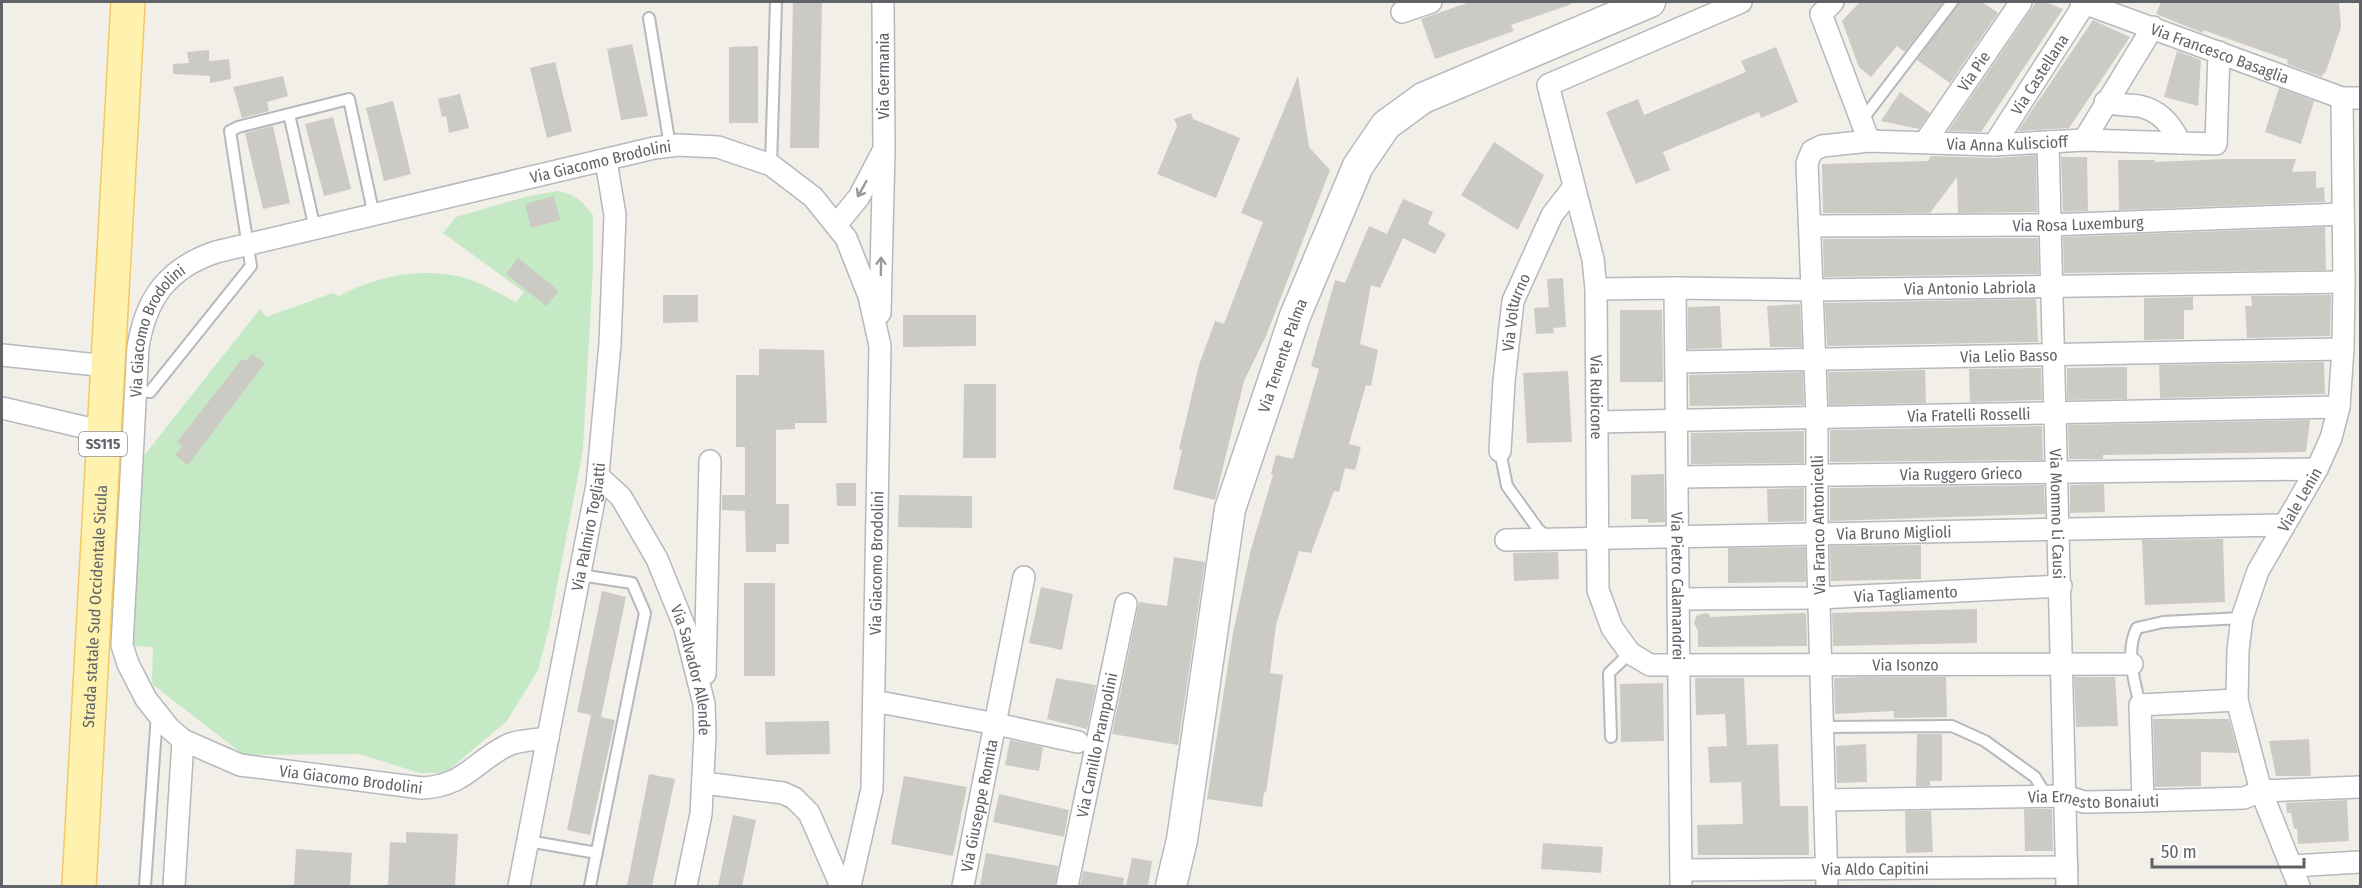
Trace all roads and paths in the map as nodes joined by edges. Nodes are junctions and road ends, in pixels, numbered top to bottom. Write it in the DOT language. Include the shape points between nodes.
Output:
graph roads {
  1 [pos="128,2"];
  2 [pos="776,2"];
  3 [pos="883,2"];
  4 [pos="1431,2"];
  5 [pos="1650,2"];
  6 [pos="1741,2"];
  7 [pos="1833,2"];
  8 [pos="1952,2"];
  9 [pos="2020,2"];
  10 [pos="2083,2"];
  11 [pos="1402,12"];
  12 [pos="649,18"];
  13 [pos="2153,27"];
  14 [pos="2219,52"];
  15 [pos="2351,98"];
  16 [pos="2105,102"];
  17 [pos="289,114"];
  18 [pos="1862,121"];
  19 [pos="2084,140"];
  20 [pos="1869,141"];
  21 [pos="1925,142"];
  22 [pos="2048,142"];
  23 [pos="2180,143"];
  24 [pos="1994,145"];
  25 [pos="670,146"];
  26 [pos="884,150"];
  27 [pos="606,161"];
  28 [pos="1807,163"];
  29 [pos="771,165"];
  30 [pos="1573,188"];
  31 [pos="2343,214"];
  32 [pos="374,216"];
  33 [pos="2050,225"];
  34 [pos="1811,226"];
  35 [pos="315,229"];
  36 [pos="841,232"];
  37 [pos="882,238"];
  38 [pos="248,245"];
  39 [pos="2344,282"];
  40 [pos="2051,286"];
  41 [pos="1675,288"];
  42 [pos="1596,289"];
  43 [pos="1813,290"];
  44 [pos="880,346"];
  45 [pos="2343,349"];
  46 [pos="2053,354"];
  47 [pos="2,356"];
  48 [pos="1815,360"];
  49 [pos="1676,362"];
  50 [pos="107,366"];
  51 [pos="136,391"];
  52 [pos="2339,407"];
  53 [pos="2,408"];
  54 [pos="2055,411"];
  55 [pos="1817,416"];
  56 [pos="1677,419"];
  57 [pos="1597,422"];
  58 [pos="104,432"];
  59 [pos="1500,451"];
  60 [pos="710,461"];
  61 [pos="2317,469"];
  62 [pos="2056,474"];
  63 [pos="598,476"];
  64 [pos="1677,477"];
  65 [pos="1818,477"];
  66 [pos="2283,525"];
  67 [pos="2058,530"];
  68 [pos="1678,536"];
  69 [pos="1817,536"];
  70 [pos="1598,537"];
  71 [pos="1550,539"];
  72 [pos="1506,540"];
  73 [pos="580,575"];
  74 [pos="1024,577"];
  75 [pos="2061,586"];
  76 [pos="1819,598"];
  77 [pos="1678,599"];
  78 [pos="1126,604"];
  79 [pos="2242,618"];
  80 [pos="1630,653"];
  81 [pos="1680,664"];
  82 [pos="1820,664"];
  83 [pos="2132,664"];
  84 [pos="2062,665"];
  85 [pos="2237,700"];
  86 [pos="874,701"];
  87 [pos="704,704"];
  88 [pos="2140,705"];
  89 [pos="157,714"];
  90 [pos="996,723"];
  91 [pos="1823,728"];
  92 [pos="1611,737"];
  93 [pos="548,738"];
  94 [pos="183,740"];
  95 [pos="1078,742"];
  96 [pos="704,783"];
  97 [pos="2361,787"];
  98 [pos="2261,791"];
  99 [pos="2056,796"];
  100 [pos="1826,800"];
  101 [pos="2143,801"];
  102 [pos="528,841"];
  103 [pos="597,854"];
  104 [pos="2361,862"];
  105 [pos="2292,866"];
  106 [pos="1827,877"];
  107 [pos="2067,877"];
  108 [pos="1681,878"];
  109 [pos="80,886"];
  110 [pos="145,886"];
  111 [pos="174,886"];
  112 [pos="519,886"];
  113 [pos="590,886"];
  114 [pos="686,886"];
  115 [pos="841,886"];
  116 [pos="850,886"];
  117 [pos="963,886"];
  118 [pos="1067,886"];
  119 [pos="1171,886"];
  120 [pos="2299,886"];
  1 -- 50 [label="main road, Strada statale Sud Occidentale Sicula / SS115"];
  2 -- 29 [label="lane"];
  3 -- 26 [label="street, Via Germania"];
  4 -- 11 [label="street"];
  5 -- 119 [label="main road, Via Tenente Palma" via="1423,98 1386,125 1358,166 1295,316 1230,509 1182,840"];
  6 -- 30 [label="street, Via Rubicone" via="1548,84"];
  7 -- 18 [label="street" via="1821,14"];
  8 -- 18 [label="lane"];
  9 -- 21 [label="street, Via Pie"];
  10 -- 13 [label="street, Via Francesco Basaglia"];
  10 -- 24 [label="street, Via Castellana"];
  12 -- 25 [label="lane"];
  13 -- 14 [label="street, Via Francesco Basaglia"];
  13 -- 16 [label="street"];
  14 -- 15 [label="street, Via Francesco Basaglia"];
  14 -- 23 [label="street, Via Anna Kuliscioff" via="2216,144"];
  15 -- 31 [label="street, Viale Lenin"];
  16 -- 19 [label="street"];
  16 -- 23 [label="street" via="2150,109 2168,123"];
  17 -- 32 [label="lane" via="350,99"];
  17 -- 35 [label="lane"];
  17 -- 38 [label="lane" via="230,131"];
  18 -- 20 [label="street"];
  19 -- 22 [label="street, Via Anna Kuliscioff"];
  19 -- 23 [label="street, Via Anna Kuliscioff"];
  20 -- 21 [label="street, Via Anna Kuliscioff"];
  20 -- 28 [label="street, Via Anna Kuliscioff" via="1822,146 1812,151"];
  21 -- 24 [label="street, Via Anna Kuliscioff"];
  22 -- 24 [label="street, Via Anna Kuliscioff"];
  22 -- 33 [label="street, Via Mommo Li Causi"];
  25 -- 27 [label="street, Via Giacomo Brodolini"];
  25 -- 29 [label="street, Via Giacomo Brodolini" via="718,147"];
  26 -- 36 [label="street, one-way"];
  26 -- 37 [label="street, Via Germania"];
  27 -- 32 [label="street, Via Giacomo Brodolini"];
  27 -- 63 [label="street, Via Palmiro Togliatti" via="615,215 610,344"];
  28 -- 34 [label="street, Via Franco Antonicelli"];
  29 -- 36 [label="street, Via Giacomo Brodolini" via="813,196"];
  30 -- 42 [label="street, Via Rubicone" via="1593,259"];
  30 -- 59 [label="street, Via Volturno" via="1552,215 1513,301"];
  31 -- 33 [label="street, Via Rosa Luxemburg"];
  31 -- 39 [label="street, Viale Lenin"];
  32 -- 35 [label="street, Via Giacomo Brodolini"];
  33 -- 34 [label="street, Via Rosa Luxemburg"];
  33 -- 40 [label="street, Via Mommo Li Causi"];
  34 -- 43 [label="street, Via Franco Antonicelli"];
  35 -- 38 [label="street, Via Giacomo Brodolini"];
  36 -- 37 [label="street"];
  36 -- 44 [label="street, Via Giacomo Brodolini" via="869,296"];
  44 -- 37 [label="street, Via Germania, one-way"];
  38 -- 51 [label="lane" via="251,266 150,392"];
  38 -- 51 [label="street, Via Giacomo Brodolini" via="201,257 162,286 140,331"];
  39 -- 40 [label="street, Via Antonio Labriola"];
  39 -- 45 [label="street, Viale Lenin"];
  40 -- 43 [label="street, Via Antonio Labriola"];
  40 -- 46 [label="street, Via Mommo Li Causi"];
  41 -- 42 [label="street, Via Antonio Labriola"];
  41 -- 43 [label="street, Via Antonio Labriola"];
  41 -- 49 [label="street, Via Pietro Calamandrei"];
  42 -- 57 [label="street, Via Rubicone"];
  43 -- 48 [label="street, Via Franco Antonicelli"];
  44 -- 86 [label="street, Via Giacomo Brodolini"];
  45 -- 46 [label="street, Via Lelio Basso"];
  45 -- 52 [label="street, Viale Lenin"];
  46 -- 48 [label="street, Via Lelio Basso"];
  46 -- 54 [label="street, Via Mommo Li Causi"];
  47 -- 50 [label="street"];
  48 -- 49 [label="street, Via Lelio Basso"];
  48 -- 55 [label="street, Via Franco Antonicelli"];
  49 -- 56 [label="street, Via Pietro Calamandrei"];
  50 -- 58 [label="main road, Strada statale Sud Occidentale Sicula / SS115"];
  51 -- 89 [label="street, Via Giacomo Brodolini" via="123,645 136,682"];
  52 -- 54 [label="street, Via Fratelli Rosselli"];
  52 -- 61 [label="street, Viale Lenin"];
  53 -- 58 [label="street"];
  54 -- 55 [label="street, Via Fratelli Rosselli"];
  54 -- 62 [label="street, Via Mommo Li Causi"];
  55 -- 56 [label="street, Via Fratelli Rosselli"];
  55 -- 65 [label="street, Via Franco Antonicelli"];
  56 -- 57 [label="street, Via Fratelli Rosselli"];
  56 -- 64 [label="street, Via Pietro Calamandrei"];
  57 -- 70 [label="street, Via Rubicone"];
  58 -- 109 [label="main road, Strada statale Sud Occidentale Sicula / SS115"];
  59 -- 71 [label="lane" via="1508,486 1538,529"];
  60 -- 87 [label="street"];
  61 -- 62 [label="street, Via Ruggero Grieco"];
  61 -- 66 [label="street, Viale Lenin"];
  62 -- 65 [label="street, Via Ruggero Grieco"];
  62 -- 67 [label="street, Via Mommo Li Causi"];
  63 -- 73 [label="street, Via Palmiro Togliatti"];
  63 -- 87 [label="street, Via Salvador Allende" via="621,497 657,559 685,628"];
  64 -- 65 [label="street, Via Ruggero Grieco"];
  64 -- 68 [label="street, Via Pietro Calamandrei"];
  65 -- 69 [label="street, Via Franco Antonicelli"];
  66 -- 67 [label="street, Via Bruno Miglioli"];
  66 -- 79 [label="street, Viale Lenin" via="2258,571"];
  67 -- 69 [label="street, Via Bruno Miglioli"];
  67 -- 75 [label="street, Via Mommo Li Causi"];
  68 -- 69 [label="street, Via Bruno Miglioli"];
  68 -- 70 [label="street, Via Bruno Miglioli"];
  68 -- 77 [label="street, Via Pietro Calamandrei"];
  69 -- 76 [label="street, Via Franco Antonicelli"];
  70 -- 71 [label="street, Via Bruno Miglioli"];
  70 -- 80 [label="street, Via Rubicone" via="1598,590 1612,628"];
  71 -- 72 [label="street, Via Bruno Miglioli"];
  73 -- 93 [label="street, Via Palmiro Togliatti"];
  73 -- 103 [label="lane" via="632,583 645,613"];
  74 -- 90 [label="street, Via Giuseppe Romita"];
  75 -- 76 [label="street, Via Tagliamento"];
  75 -- 84 [label="street, Via Mommo Li Causi"];
  76 -- 77 [label="street, Via Tagliamento"];
  76 -- 82 [label="street, Via Franco Antonicelli"];
  77 -- 81 [label="street, Via Pietro Calamandrei"];
  78 -- 118 [label="street, Via Camillo Prampolini"];
  79 -- 83 [label="lane" via="2163,622 2137,628 2131,639"];
  79 -- 85 [label="street, Viale Lenin"];
  80 -- 81 [label="street" via="1650,665"];
  80 -- 92 [label="lane" via="1609,673"];
  81 -- 82 [label="street, Via Isonzo"];
  81 -- 108 [label="street, Via Pietro Calamandrei"];
  82 -- 84 [label="street, Via Isonzo"];
  82 -- 91 [label="street, Via Franco Antonicelli"];
  83 -- 84 [label="street, Via Isonzo"];
  83 -- 88 [label="lane"];
  84 -- 99 [label="street, Via Mommo Li Causi"];
  85 -- 88 [label="street"];
  85 -- 98 [label="street, Viale Lenin"];
  86 -- 90 [label="street, Via Giuseppe Romita"];
  86 -- 116 [label="street, Via Giacomo Brodolini" via="872,789"];
  87 -- 96 [label="street, Via Salvador Allende"];
  88 -- 101 [label="street"];
  89 -- 94 [label="street, Via Giacomo Brodolini"];
  89 -- 110 [label="lane"];
  90 -- 95 [label="street, Via Giuseppe Romita"];
  90 -- 117 [label="street, Via Giuseppe Romita"];
  91 -- 99 [label="lane" via="1952,726 1985,741"];
  91 -- 100 [label="street, Via Franco Antonicelli"];
  93 -- 94 [label="street, Via Giacomo Brodolini" via="507,745 457,780 422,789 240,765"];
  93 -- 102 [label="street, Via Palmiro Togliatti"];
  94 -- 111 [label="street"];
  96 -- 114 [label="street, Via Salvador Allende"];
  96 -- 115 [label="street" via="783,793 803,805"];
  97 -- 98 [label="street, Via Ernesto Bonaiuti"];
  98 -- 101 [label="street, Via Ernesto Bonaiuti" via="2244,798"];
  98 -- 105 [label="street, Viale Lenin"];
  99 -- 100 [label="street, Via Ernesto Bonaiuti"];
  99 -- 101 [label="street, Via Ernesto Bonaiuti" via="2084,802"];
  99 -- 107 [label="street, Via Mommo Li Causi"];
  100 -- 106 [label="street, Via Franco Antonicelli"];
  102 -- 103 [label="lane"];
  102 -- 112 [label="street, Via Palmiro Togliatti"];
  103 -- 113 [label="lane"];
  104 -- 105 [label="street"];
  105 -- 120 [label="street, Viale Lenin"];
  106 -- 107 [label="street, Via Aldo Capitini"];
  106 -- 108 [label="street, Via Aldo Capitini"];
}
